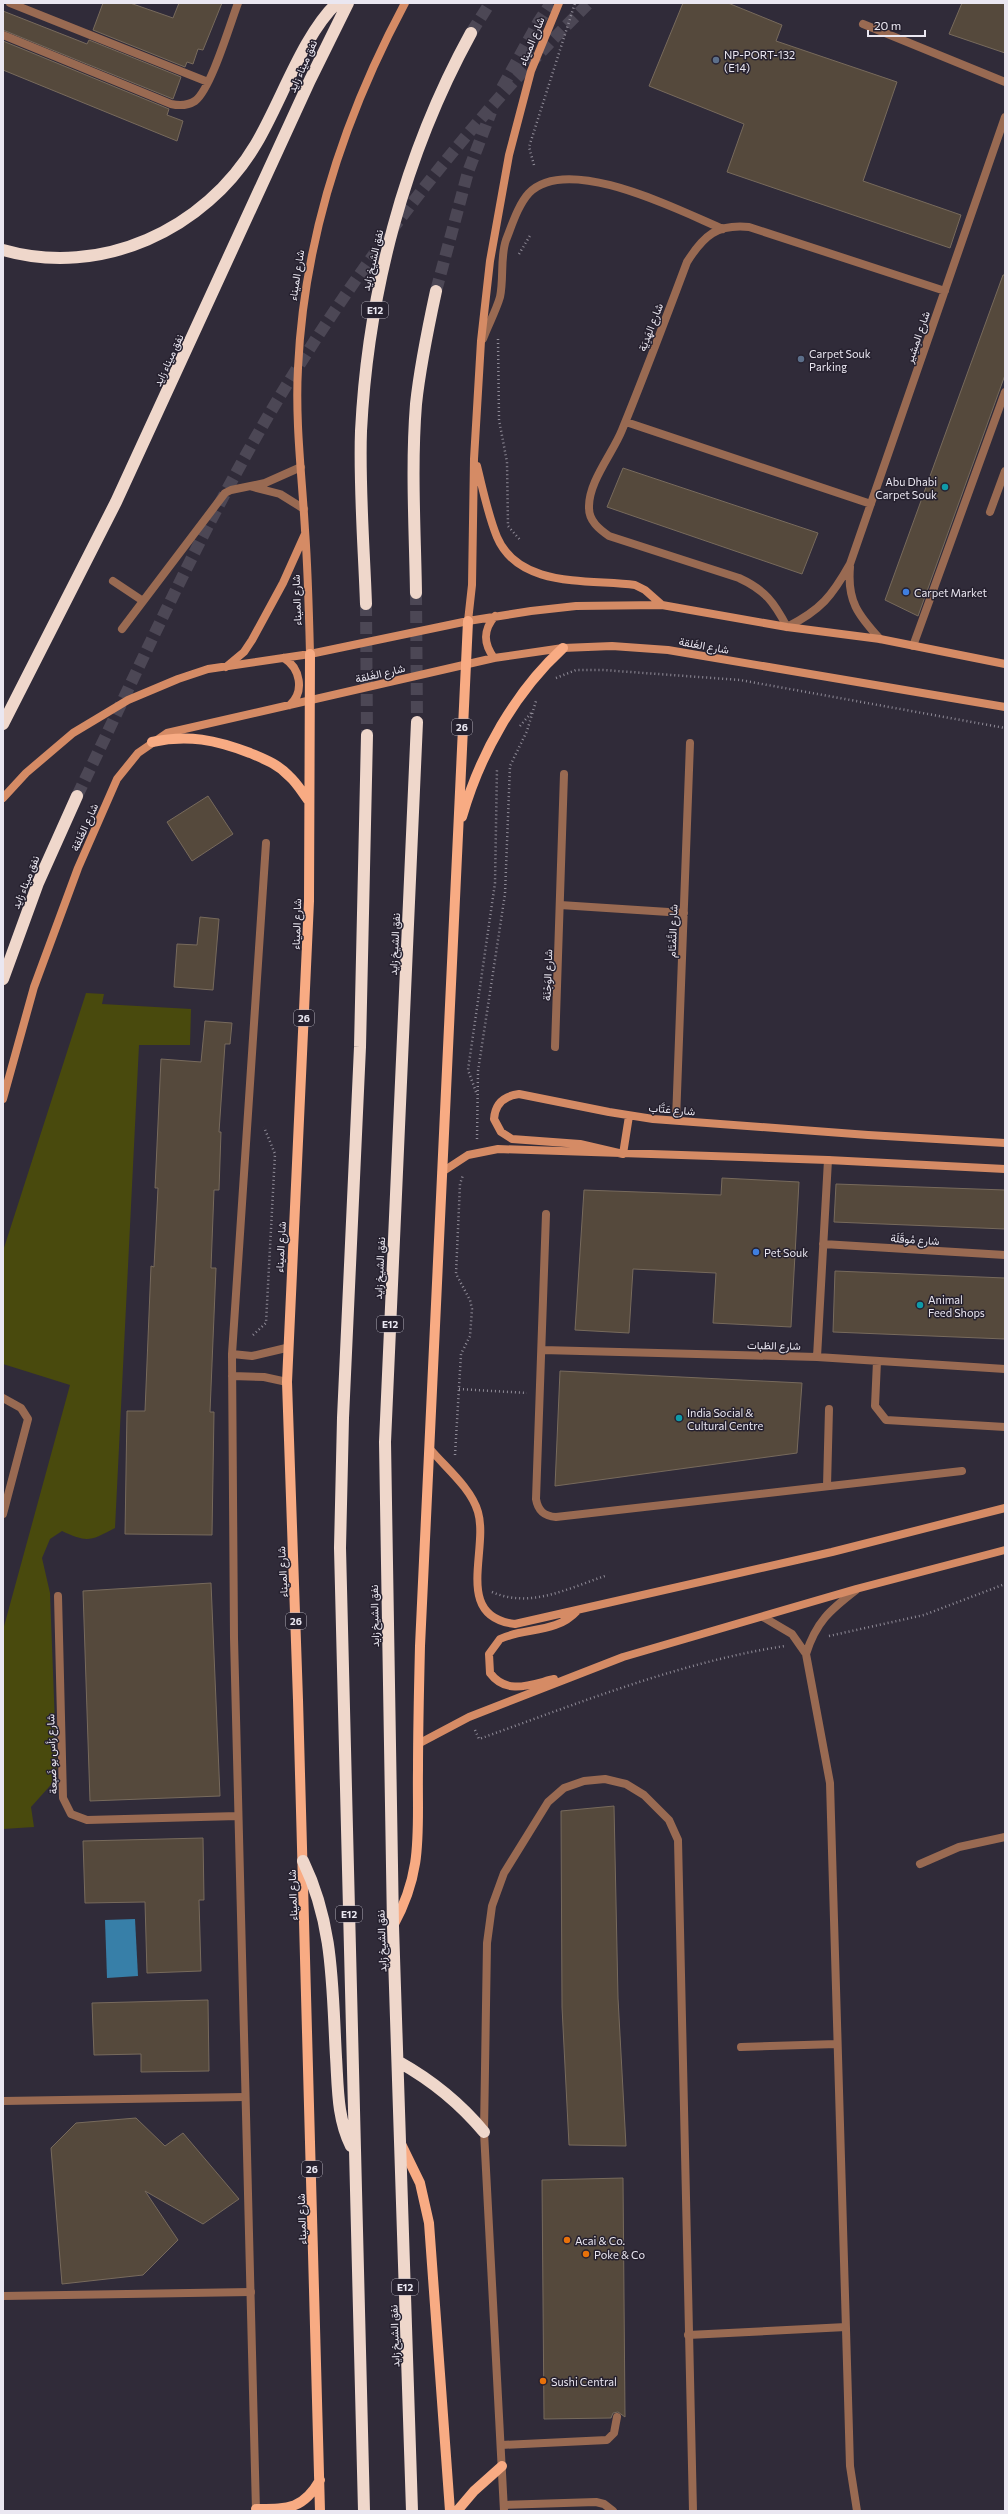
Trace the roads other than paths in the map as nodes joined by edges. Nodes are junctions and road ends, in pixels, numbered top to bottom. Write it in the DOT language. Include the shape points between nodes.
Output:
graph roads {
  1 [pos="10,3"];
  2 [pos="238,3"];
  3 [pos="337,3"];
  4 [pos="348,3"];
  5 [pos="405,3"];
  6 [pos="559,3"];
  7 [pos="863,24"];
  8 [pos="471,33"];
  9 [pos="3,35"];
  10 [pos="208,82"];
  11 [pos="1005,82"];
  12 [pos="1005,117"];
  13 [pos="723,229"];
  14 [pos="3,250"];
  15 [pos="436,290"];
  16 [pos="944,291"];
  17 [pos="482,342"];
  18 [pos="1005,392"];
  19 [pos="626,422"];
  20 [pos="474,459"];
  21 [pos="301,467"];
  22 [pos="1005,471"];
  23 [pos="252,487"];
  24 [pos="871,504"];
  25 [pos="304,509"];
  26 [pos="990,512"];
  27 [pos="306,531"];
  28 [pos="850,564"];
  29 [pos="113,581"];
  30 [pos="416,593"];
  31 [pos="142,601"];
  32 [pos="366,604"];
  33 [pos="662,605"];
  34 [pos="495,616"];
  35 [pos="468,621"];
  36 [pos="787,627"];
  37 [pos="122,629"];
  38 [pos="880,639"];
  39 [pos="913,646"];
  40 [pos="563,648"];
  41 [pos="310,654"];
  42 [pos="284,658"];
  43 [pos="494,658"];
  44 [pos="466,664"];
  45 [pos="1005,664"];
  46 [pos="225,667"];
  47 [pos="310,701"];
  48 [pos="290,705"];
  49 [pos="1005,707"];
  50 [pos="418,722"];
  51 [pos="3,724"];
  52 [pos="367,735"];
  53 [pos="152,742"];
  54 [pos="690,742"];
  55 [pos="564,774"];
  56 [pos="77,796"];
  57 [pos="3,798"];
  58 [pos="308,800"];
  59 [pos="458,833"];
  60 [pos="266,843"];
  61 [pos="560,905"];
  62 [pos="684,913"];
  63 [pos="3,979"];
  64 [pos="555,1047"];
  65 [pos="3,1099"];
  66 [pos="629,1116"];
  67 [pos="676,1120"];
  68 [pos="1005,1143"];
  69 [pos="623,1154"];
  70 [pos="828,1160"];
  71 [pos="1005,1169"];
  72 [pos="442,1172"];
  73 [pos="546,1214"];
  74 [pos="823,1244"];
  75 [pos="1005,1256"];
  76 [pos="286,1348"];
  77 [pos="542,1350"];
  78 [pos="232,1354"];
  79 [pos="817,1357"];
  80 [pos="877,1361"];
  81 [pos="1005,1369"];
  82 [pos="232,1376"];
  83 [pos="286,1382"];
  84 [pos="3,1398"];
  85 [pos="828,1409"];
  86 [pos="1005,1427"];
  87 [pos="430,1449"];
  88 [pos="962,1471"];
  89 [pos="827,1486"];
  90 [pos="1005,1508"];
  91 [pos="3,1514"];
  92 [pos="1005,1550"];
  93 [pos="856,1589"];
  94 [pos="58,1596"];
  95 [pos="577,1610"];
  96 [pos="763,1617"];
  97 [pos="806,1654"];
  98 [pos="577,1674"];
  99 [pos="418,1744"];
  100 [pos="238,1816"];
  101 [pos="1005,1837"];
  102 [pos="303,1861"];
  103 [pos="920,1864"];
  104 [pos="393,1926"];
  105 [pos="837,2044"];
  106 [pos="741,2047"];
  107 [pos="399,2062"];
  108 [pos="245,2097"];
  109 [pos="3,2101"];
  110 [pos="484,2132"];
  111 [pos="401,2144"];
  112 [pos="354,2150"];
  113 [pos="251,2292"];
  114 [pos="3,2296"];
  115 [pos="846,2327"];
  116 [pos="688,2334"];
  117 [pos="618,2417"];
  118 [pos="501,2445"];
  119 [pos="502,2466"];
  120 [pos="321,2478"];
  121 [pos="504,2508"];
  122 [pos="256,2510"];
  123 [pos="320,2511"];
  124 [pos="364,2511"];
  125 [pos="412,2511"];
  126 [pos="450,2511"];
  127 [pos="457,2511"];
  128 [pos="613,2511"];
  129 [pos="693,2511"];
  130 [pos="857,2511"];
  1 -- 10 [label="street"];
  2 -- 10 [label="street"];
  3 -- 14 [label="highway" via="319,23 257,143 244,163 222,189 197,211 141,243 106,255 49,258"];
  4 -- 51 [label="highway, نفق ميناء زايد" via="116,502"];
  5 -- 21 [label="main road, شارع الميناء / 26" via="357,103 327,189 315,233 306,286 298,370"];
  6 -- 17 [label="main road, شارع الميناء / 26" via="531,72 509,155 490,261"];
  7 -- 11 [label="street"];
  8 -- 32 [label="highway, نفق الشيخ زايد / E12" via="452,68 416,154 398,209 373,320 365,376 361,433"];
  9 -- 10 [label="street" via="171,104 183,105 194,101"];
  12 -- 16 [label="street, شارع المِشِير"];
  13 -- 16 [label="street, شارع الهَدِيَة" via="749,227"];
  13 -- 17 [label="street" via="622,187 588,180 557,180 542,184 528,194 515,218 506,242 500,297"];
  13 -- 19 [label="street, شارع الهَدِيَة" via="710,233 699,242 687,262"];
  15 -- 30 [label="highway" via="421,363 416,406"];
  16 -- 24 [label="street, شارع المِشِير"];
  17 -- 20 [label="main road, شارع الميناء / 26"];
  18 -- 39 [label="street"];
  19 -- 24 [label="street"];
  19 -- 36 [label="street, شارع الهَدِيَة" via="590,497 592,522 609,536 754,584 767,594"];
  20 -- 33 [label="main road" via="497,538 512,558 540,573 558,579 634,585 650,593"];
  20 -- 35 [label="main road, شارع الميناء / 26" via="472,585"];
  21 -- 23 [label="street"];
  21 -- 25 [label="main road, شارع الميناء / 26"];
  22 -- 26 [label="street"];
  23 -- 25 [label="street" via="280,494"];
  23 -- 31 [label="street" via="231,490 220,498"];
  24 -- 28 [label="street, شارع المِشِير"];
  25 -- 27 [label="main road, شارع الميناء / 26"];
  27 -- 41 [label="main road, شارع الميناء / 26"];
  27 -- 46 [label="main road" via="284,583 252,640 244,652"];
  28 -- 36 [label="street, شارع المِشِير" via="838,587 824,604 806,618"];
  28 -- 38 [label="street, شارع المِشِير" via="853,605"];
  29 -- 31 [label="street"];
  31 -- 37 [label="street"];
  33 -- 34 [label="main road" via="576,606"];
  33 -- 36 [label="main road"];
  34 -- 35 [label="main road"];
  34 -- 43 [label="main road" via="489,623 485,637 488,650"];
  35 -- 41 [label="main road"];
  35 -- 44 [label="main road, شارع الميناء / 26"];
  36 -- 38 [label="main road"];
  38 -- 39 [label="main road"];
  39 -- 45 [label="main road"];
  40 -- 43 [label="main road, شارع الغَلقة"];
  40 -- 49 [label="main road, شارع الغَلقة" via="612,646 668,650"];
  40 -- 59 [label="main road" via="544,665 524,689 480,769"];
  41 -- 42 [label="main road"];
  41 -- 47 [label="main road, شارع الميناء / 26"];
  42 -- 46 [label="main road"];
  42 -- 48 [label="main road" via="294,667 299,679 299,688"];
  43 -- 44 [label="main road, شارع الغَلقة"];
  44 -- 47 [label="main road, شارع الغَلقة"];
  44 -- 59 [label="main road, شارع الميناء / 26"];
  46 -- 57 [label="main road" via="178,679 128,700 99,716 49,752"];
  47 -- 48 [label="main road, شارع الغَلقة"];
  47 -- 58 [label="main road, شارع الميناء / 26"];
  48 -- 53 [label="main road, شارع الغَلقة" via="186,726 167,732"];
  50 -- 104 [label="highway, نفق الشيخ زايد / E12" via="385,1442"];
  52 -- 112 [label="highway, E12" via="358,1111 341,1490 341,1612"];
  53 -- 58 [label="main road" via="182,737 227,744 278,766 289,775"];
  53 -- 65 [label="main road, شارع الغَلقة" via="130,761 117,779 78,868 34,987"];
  54 -- 62 [label="street, شارع التَّمْتَام"];
  55 -- 61 [label="street, شارع الوَجْنَة"];
  56 -- 63 [label="highway, نفق ميناء زايد" via="38,883"];
  58 -- 76 [label="main road, شارع الميناء / 26" via="307,970"];
  59 -- 72 [label="main road, شارع الميناء / 26"];
  60 -- 78 [label="street"];
  61 -- 62 [label="street"];
  61 -- 64 [label="street, شارع الوَجْنَة"];
  62 -- 67 [label="street, شارع التَّمْتَام"];
  66 -- 67 [label="main road, شارع عَتَّاب"];
  66 -- 69 [label="main road"];
  66 -- 69 [label="main road, شارع عَتَّاب" via="519,1094 505,1098 494,1113 494,1119 502,1132 512,1139 580,1144"];
  67 -- 68 [label="main road, شارع عَتَّاب" via="846,1134"];
  69 -- 70 [label="main road, شارع عَتَّاب"];
  69 -- 72 [label="main road, شارع عَتَّاب" via="498,1149 478,1151 458,1159"];
  70 -- 71 [label="main road, شارع عَتَّاب"];
  70 -- 74 [label="street"];
  72 -- 87 [label="main road, شارع الميناء / 26"];
  73 -- 77 [label="street"];
  74 -- 75 [label="street, شارع مُوقَلَة"];
  74 -- 79 [label="street"];
  76 -- 78 [label="street" via="252,1356"];
  76 -- 83 [label="main road, شارع الميناء / 26"];
  77 -- 79 [label="street, شارع الظبات"];
  77 -- 89 [label="street" via="536,1499 537,1506 548,1516"];
  78 -- 82 [label="street"];
  79 -- 80 [label="street, شارع الظبات"];
  80 -- 81 [label="street, شارع الظبات"];
  80 -- 86 [label="street" via="875,1406 886,1420"];
  82 -- 83 [label="street" via="264,1376"];
  82 -- 100 [label="street"];
  83 -- 102 [label="main road, شارع الميناء / 26"];
  84 -- 91 [label="street" via="21,1408 28,1420"];
  85 -- 89 [label="street"];
  87 -- 95 [label="main road" via="466,1489 476,1505 480,1522 477,1586 478,1596 485,1609 496,1620 515,1624"];
  87 -- 99 [label="main road, شارع الميناء / 26"];
  88 -- 89 [label="street"];
  90 -- 95 [label="main road" via="832,1552"];
  92 -- 93 [label="main road"];
  93 -- 96 [label="main road"];
  93 -- 97 [label="street" via="826,1614 818,1625"];
  94 -- 100 [label="street, شارع رَأس بو ضَبعة" via="63,1798 71,1814 87,1820"];
  95 -- 98 [label="main road" via="567,1621 554,1627 500,1639 491,1648 488,1660 494,1678 511,1687"];
  96 -- 97 [label="street" via="792,1634"];
  96 -- 98 [label="main road" via="669,1642"];
  97 -- 105 [label="street" via="830,1783"];
  98 -- 99 [label="main road" via="457,1723"];
  99 -- 104 [label="main road, شارع الميناء / 26" via="418,1855 410,1888"];
  100 -- 108 [label="street"];
  101 -- 103 [label="street" via="959,1848"];
  102 -- 112 [label="highway" via="313,1882 327,1927 340,2114"];
  102 -- 120 [label="main road, شارع الميناء / 26"];
  104 -- 107 [label="highway, نفق الشيخ زايد / E12"];
  105 -- 106 [label="street"];
  105 -- 115 [label="street"];
  107 -- 110 [label="highway" via="446,2091"];
  107 -- 111 [label="highway, نفق الشيخ زايد / E12"];
  108 -- 109 [label="street"];
  108 -- 113 [label="street"];
  110 -- 116 [label="street" via="487,1943 492,1906 504,1873 548,1802 564,1788 591,1780 605,1779 626,1784 644,1795 669,1820 678,1840"];
  110 -- 118 [label="street"];
  111 -- 125 [label="highway, نفق الشيخ زايد / E12"];
  111 -- 126 [label="main road" via="420,2183 429,2223"];
  112 -- 124 [label="highway, E12"];
  113 -- 114 [label="street"];
  113 -- 122 [label="street"];
  115 -- 116 [label="street"];
  115 -- 130 [label="street" via="850,2466"];
  116 -- 129 [label="street"];
  117 -- 118 [label="street" via="614,2433 607,2440"];
  118 -- 119 [label="street"];
  119 -- 121 [label="street"];
  119 -- 127 [label="main road" via="474,2491"];
  120 -- 122 [label="main road" via="315,2488 296,2505 285,2509"];
  120 -- 123 [label="main road, شارع الميناء / 26"];
  121 -- 128 [label="street" via="596,2502"];
}
